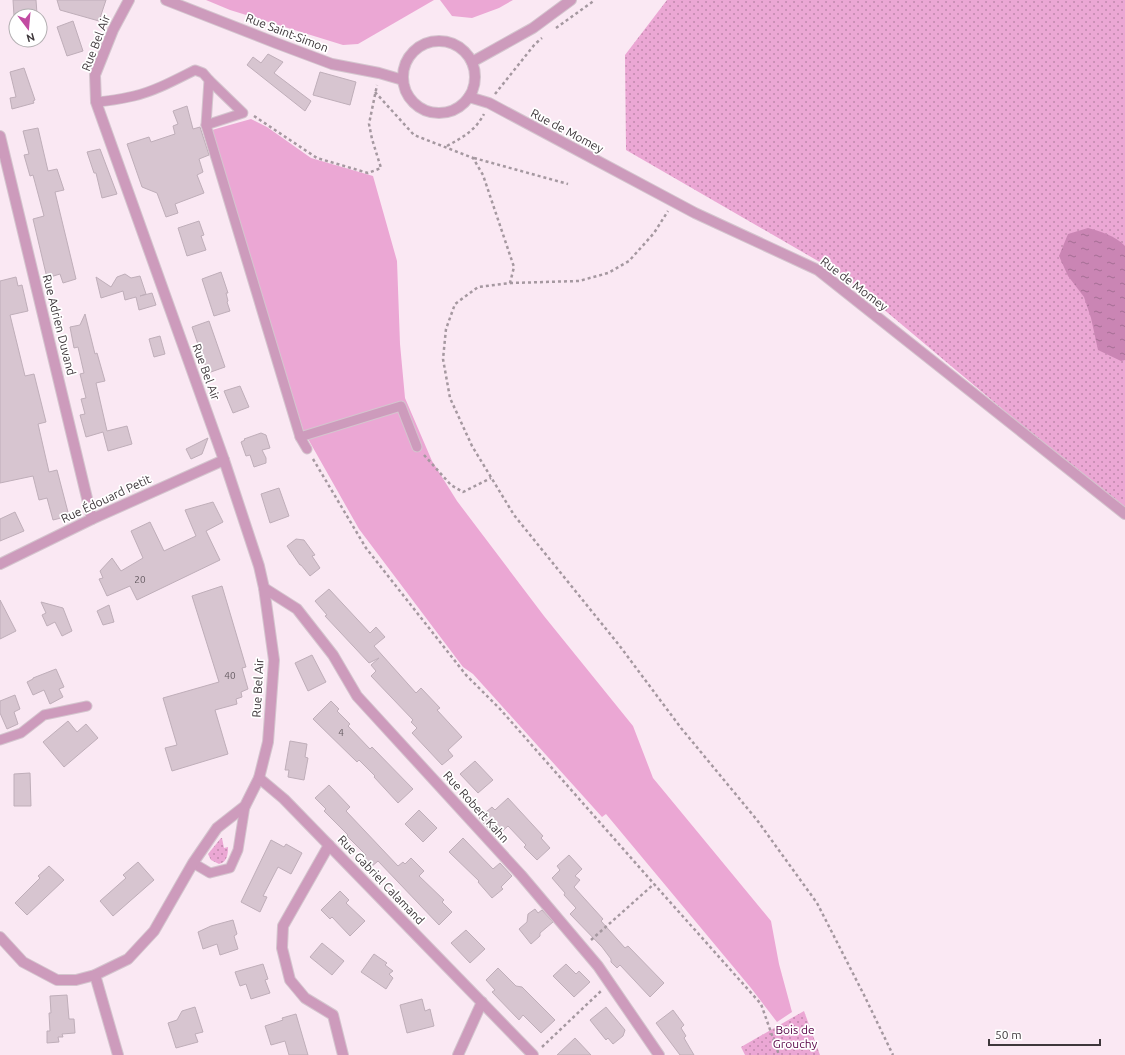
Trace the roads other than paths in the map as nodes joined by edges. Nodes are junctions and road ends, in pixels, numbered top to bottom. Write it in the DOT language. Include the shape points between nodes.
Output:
graph roads {
  1 [pos="129,0"];
  2 [pos="166,0"];
  3 [pos="571,0"];
  4 [pos="472,62"];
  5 [pos="209,80"];
  6 [pos="403,80"];
  7 [pos="469,97"];
  8 [pos="96,102"];
  9 [pos="206,125"];
  10 [pos="0,136"];
  11 [pos="300,437"];
  12 [pos="417,447"];
  13 [pos="307,449"];
  14 [pos="224,460"];
  15 [pos="1125,514"];
  16 [pos="92,519"];
  17 [pos="0,564"];
  18 [pos="264,588"];
  19 [pos="87,706"];
  20 [pos="0,740"];
  21 [pos="259,778"];
  22 [pos="245,806"];
  23 [pos="329,845"];
  24 [pos="193,863"];
  25 [pos="0,937"];
  26 [pos="95,975"];
  27 [pos="482,1002"];
  28 [pos="536,1052"];
  29 [pos="118,1055"];
  30 [pos="343,1055"];
  31 [pos="458,1055"];
  32 [pos="659,1055"];
  1 -- 8 [label="street, Rue Bel Air" via="113,30 95,75"];
  2 -- 6 [label="street, Rue Saint-Simon" via="332,64"];
  3 -- 4 [label="street" via="533,28"];
  4 -- 6 [label="street" via="457,45 445,41 428,42 416,49 406,62"];
  4 -- 7 [label="street" via="474,86"];
  5 -- 8 [label="lane" via="203,73 195,70 170,83 132,97"];
  5 -- 9 [label="lane"];
  5 -- 9 [label="lane" via="243,113"];
  6 -- 7 [label="street" via="408,95 417,106 430,111 451,111"];
  7 -- 15 [label="street, Rue de Momey" via="489,103 674,202 818,270"];
  8 -- 14 [label="street, Rue Bel Air"];
  9 -- 11 [label="lane"];
  10 -- 16 [label="street, Rue Adrien Duvand"];
  11 -- 12 [label="lane" via="401,406"];
  11 -- 13 [label="lane"];
  14 -- 16 [label="street, Rue Édouard Petit"];
  14 -- 18 [label="street, Rue Bel Air"];
  16 -- 17 [label="street, Rue Édouard Petit"];
  18 -- 21 [label="street, Rue Bel Air" via="274,660 268,742"];
  18 -- 32 [label="street, Rue Robert Kahn" via="297,609 333,655 357,696 521,875 598,966"];
  19 -- 20 [label="lane" via="44,715 21,733"];
  21 -- 22 [label="street, Rue Bel Air"];
  21 -- 23 [label="street, Rue Gabriel Calamand" via="284,798"];
  22 -- 24 [label="street" via="217,828"];
  22 -- 24 [label="lane" via="238,850 230,868 210,874"];
  23 -- 27 [label="street, Rue Gabriel Calamand"];
  23 -- 30 [label="street" via="283,926 282,948 290,980 305,998 333,1015"];
  24 -- 26 [label="street" via="154,931 128,960"];
  25 -- 26 [label="street" via="24,962 57,980 76,980"];
  26 -- 29 [label="street"];
  27 -- 28 [label="street, Rue Gabriel Calamand"];
  27 -- 31 [label="street"];
}
